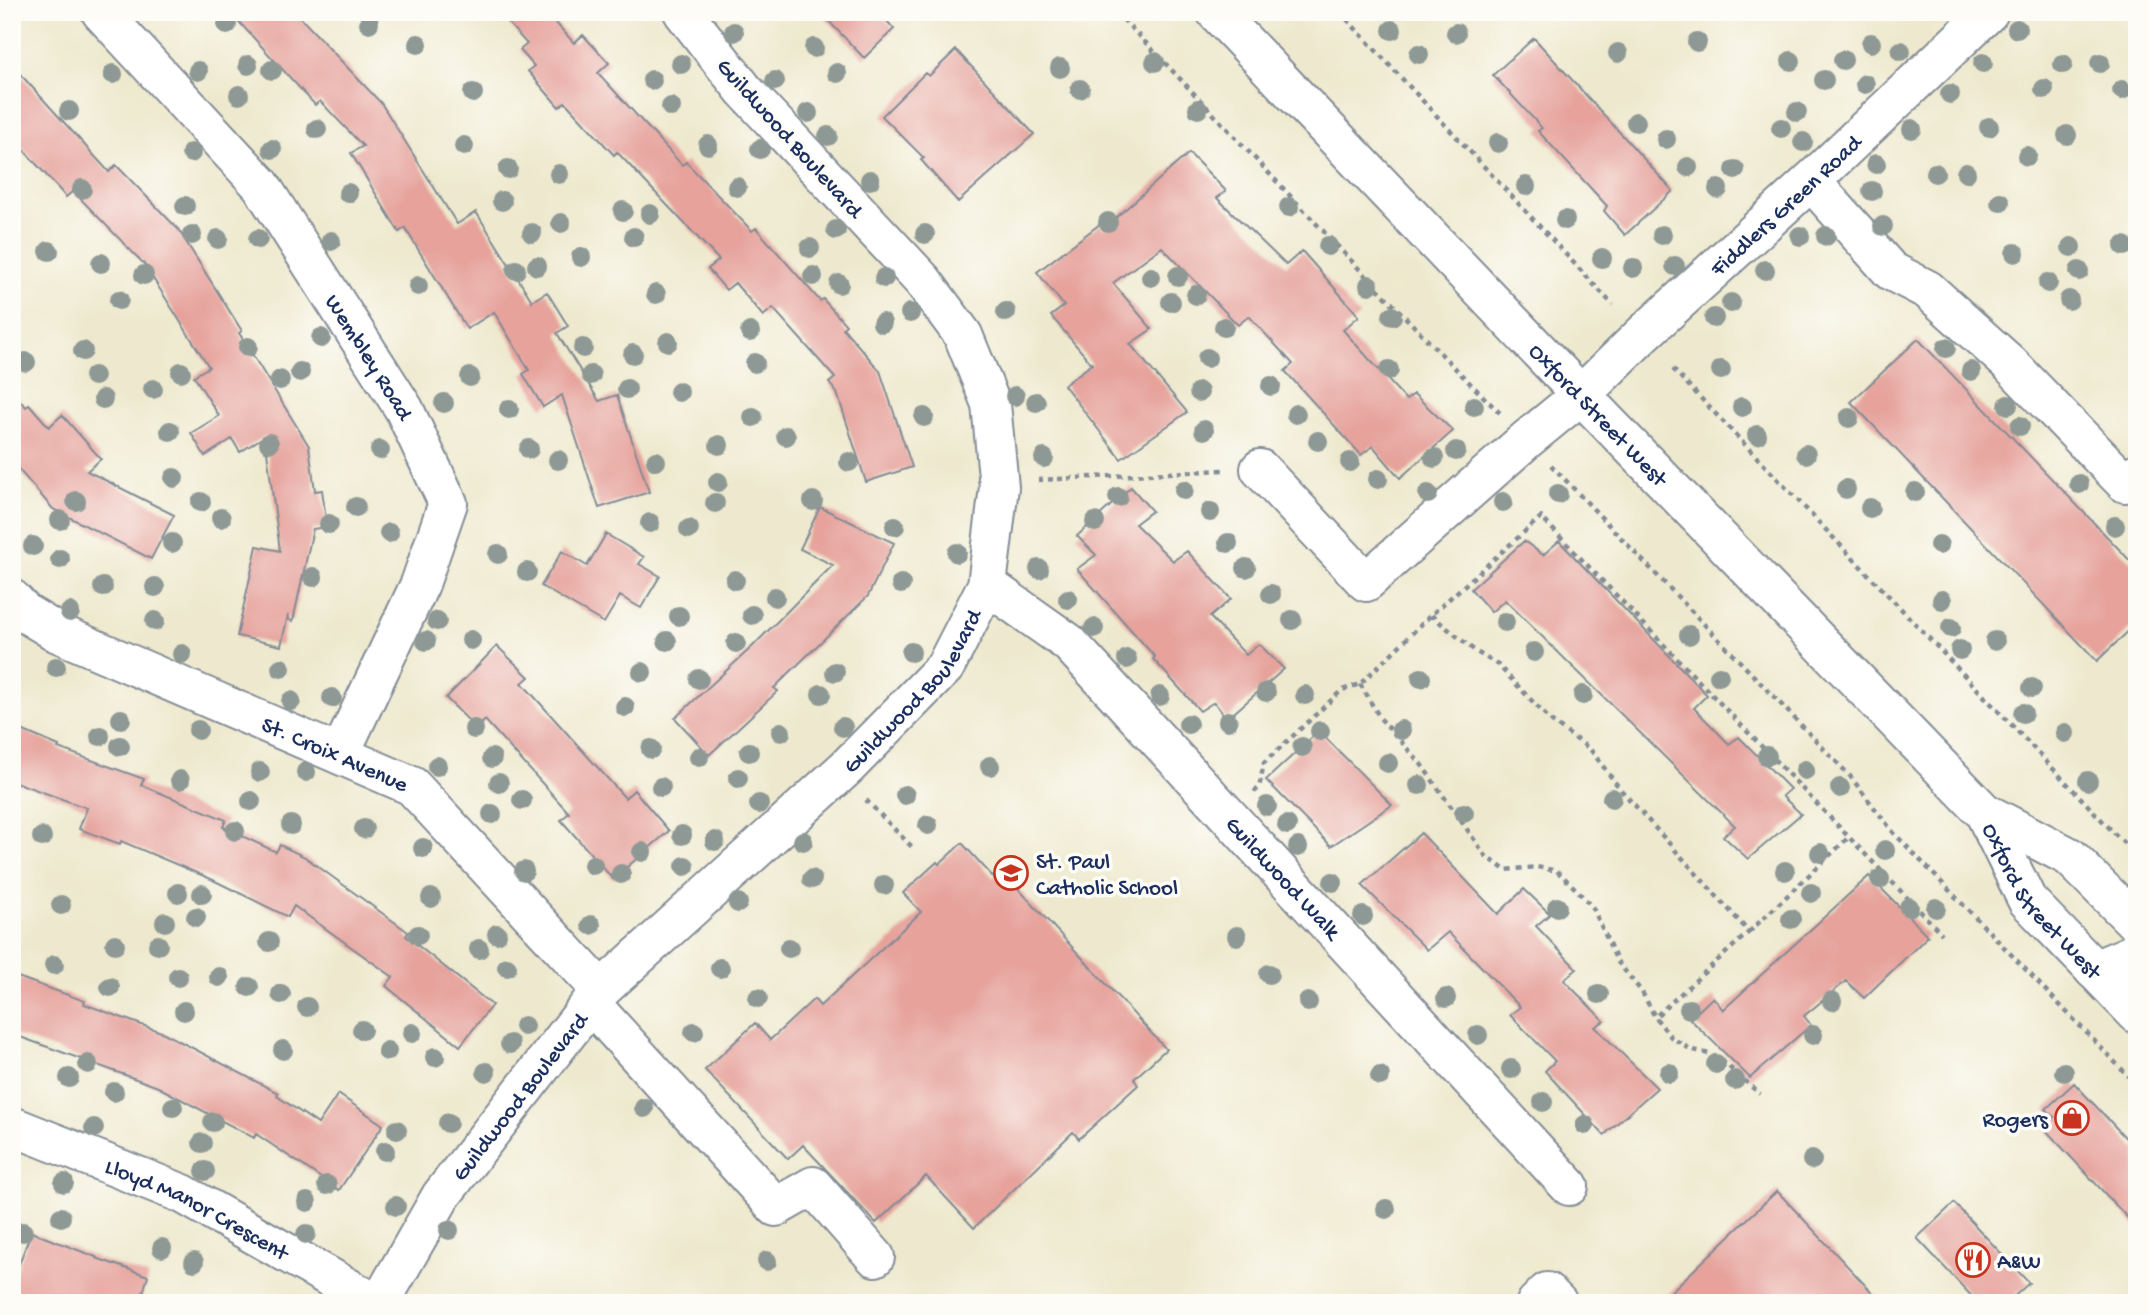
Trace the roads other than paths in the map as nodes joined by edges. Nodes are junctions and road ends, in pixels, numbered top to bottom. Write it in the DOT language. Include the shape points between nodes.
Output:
graph roads {
  1 [pos="101,12"];
  2 [pos="682,12"];
  3 [pos="1216,12"];
  4 [pos="1989,12"];
  5 [pos="1811,181"];
  6 [pos="1581,395"];
  7 [pos="1242,469"];
  8 [pos="2137,473"];
  9 [pos="987,585"];
  10 [pos="12,599"];
  11 [pos="340,754"];
  12 [pos="1984,812"];
  13 [pos="2137,924"];
  14 [pos="2137,952"];
  15 [pos="2094,970"];
  16 [pos="596,997"];
  17 [pos="2137,1014"];
  18 [pos="12,1126"];
  19 [pos="1569,1186"];
  20 [pos="875,1258"];
  21 [pos="378,1303"];
  22 [pos="1536,1303"];
  23 [pos="1558,1303"];
  1 -- 11 [label="street, Wembley Road" via="261,185 404,410 448,503 421,584"];
  2 -- 9 [label="street, Guildwood Boulevard" via="744,90 923,281 963,335 991,404 998,473"];
  3 -- 6 [label="street, Oxford Street West"];
  4 -- 5 [label="street, Fiddlers Green Road"];
  5 -- 6 [label="street, Fiddlers Green Road"];
  5 -- 8 [label="street" via="1891,271 1928,290 2009,363 2125,483"];
  6 -- 7 [label="street, Fiddlers Green Road" via="1366,582"];
  6 -- 12 [label="street, Oxford Street West"];
  9 -- 16 [label="street, Guildwood Boulevard" via="945,667 847,767"];
  9 -- 19 [label="street, Guildwood Walk" via="1069,643"];
  10 -- 11 [label="street, St. Croix Avenue" via="25,613 58,633"];
  11 -- 16 [label="street, St. Croix Avenue" via="412,786"];
  12 -- 13 [label="street, Oxford Street West" via="2070,857"];
  12 -- 15 [label="street, Oxford Street West" via="2027,900"];
  14 -- 15 [label="street"];
  15 -- 17 [label="street, Oxford Street West"];
  16 -- 20 [label="street, St. Croix Avenue" via="776,1207 813,1186"];
  16 -- 21 [label="street, Guildwood Boulevard" via="442,1196"];
  18 -- 21 [label="street, Lloyd Manor Crescent" via="183,1194"];
  22 -- 23 [label="street" via="1547,1292"];
}
